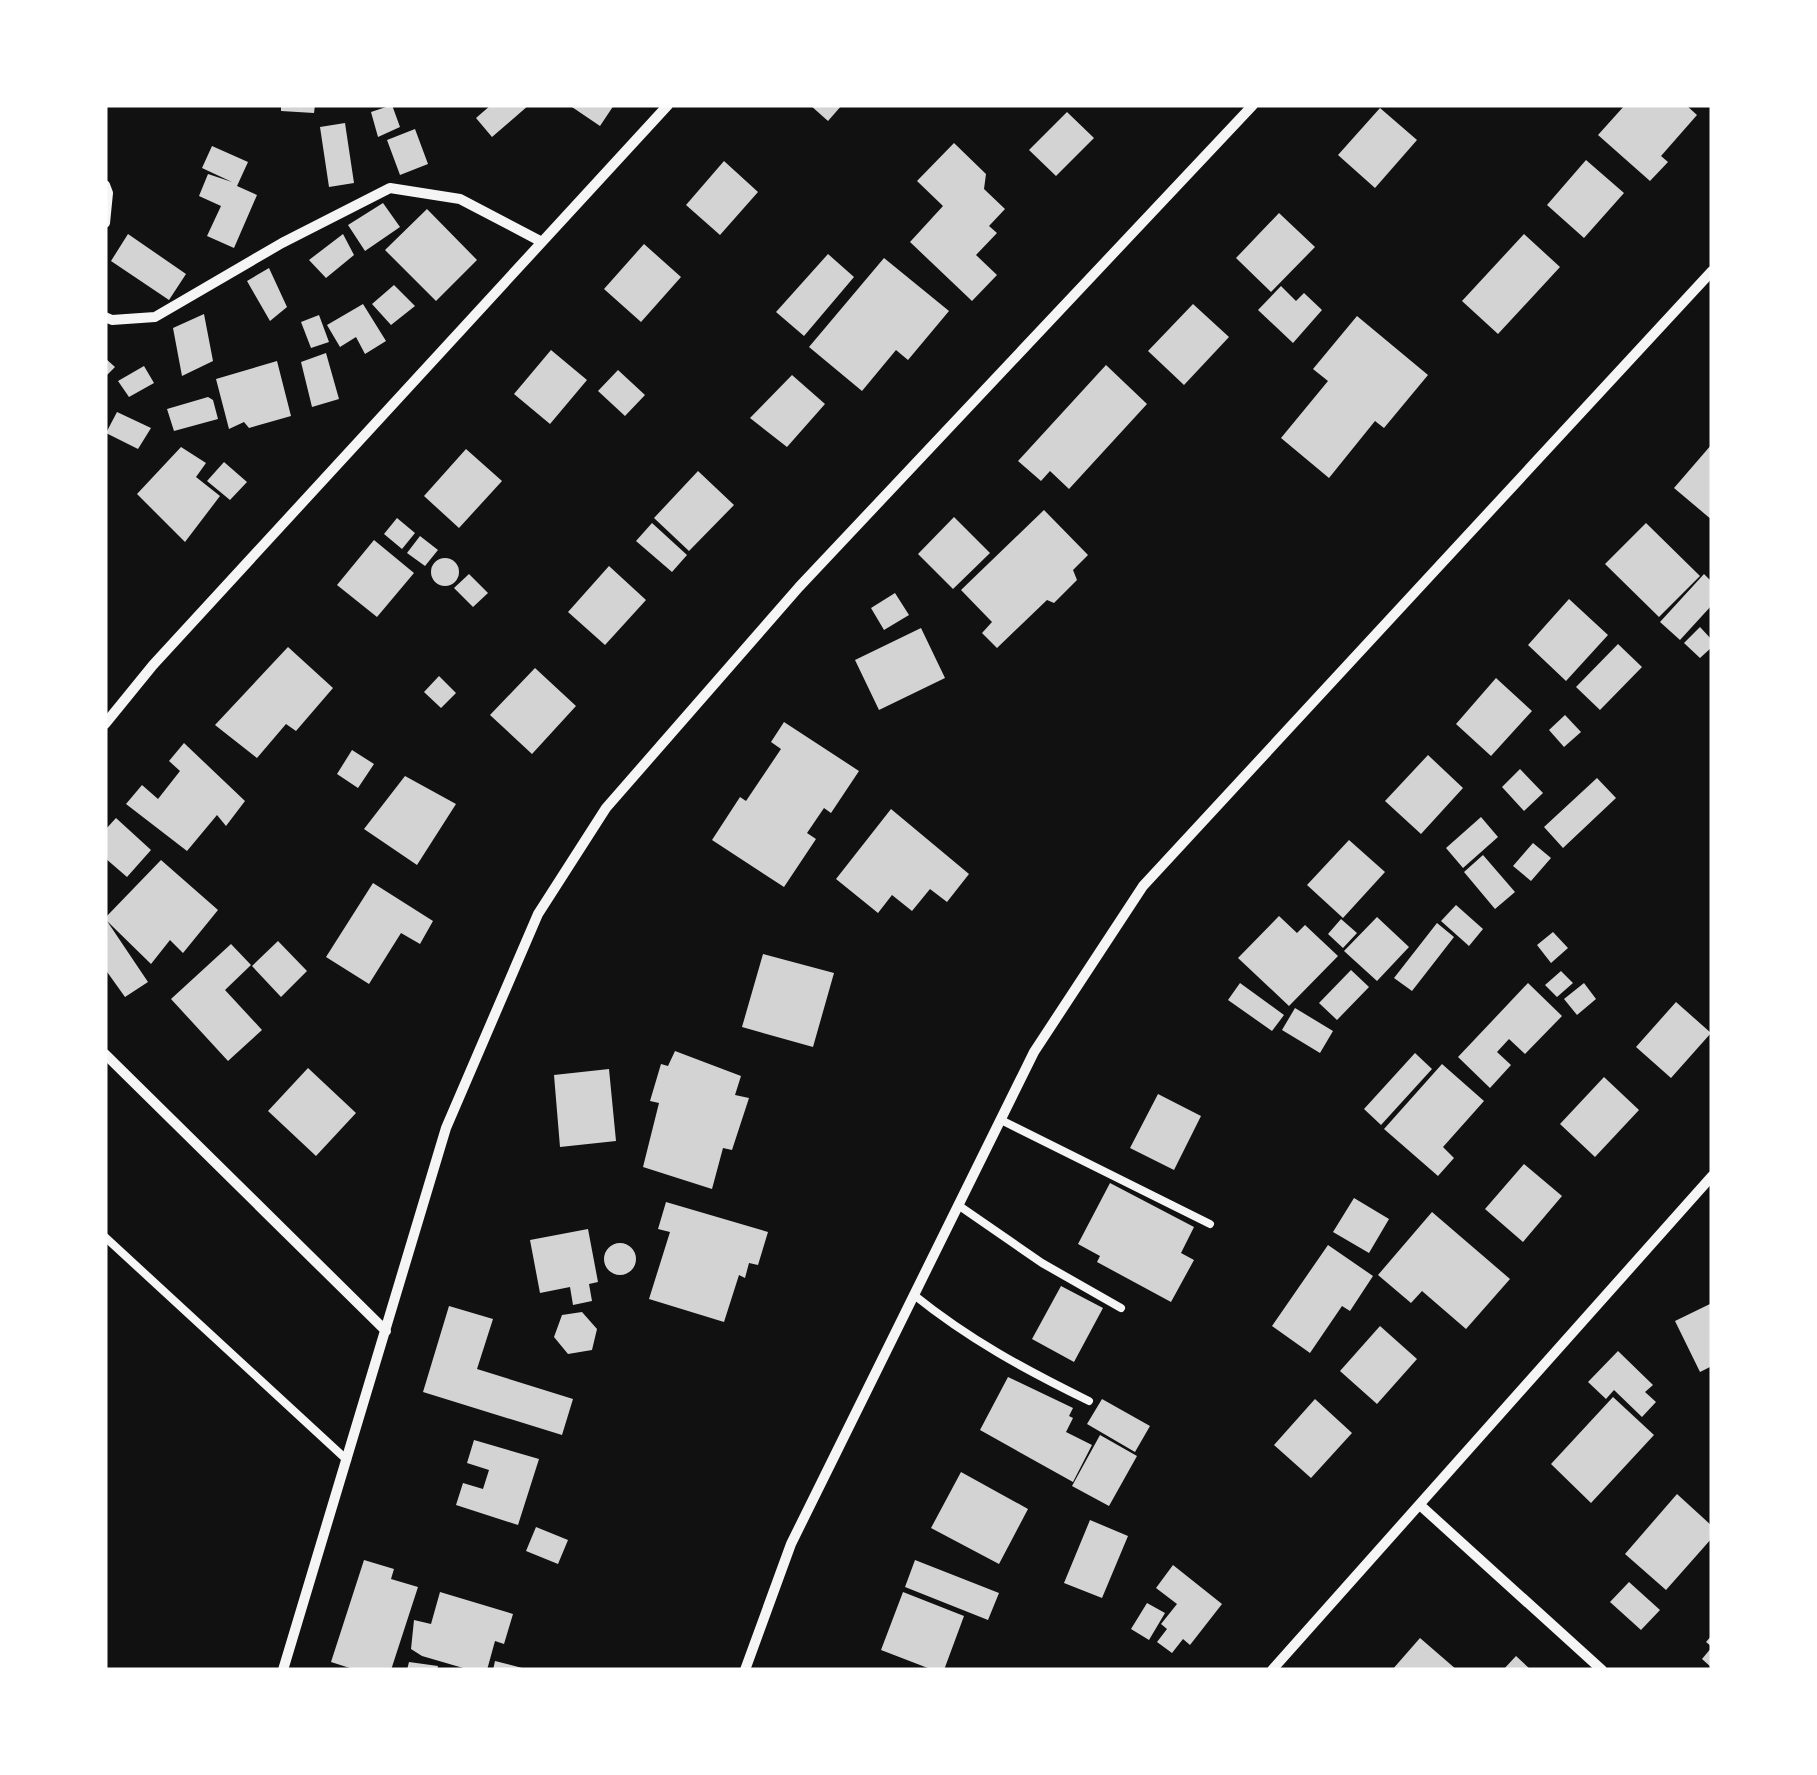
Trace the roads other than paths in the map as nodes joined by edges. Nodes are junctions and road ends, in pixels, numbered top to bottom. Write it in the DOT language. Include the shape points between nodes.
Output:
graph roads {
  1 [pos="668,105"];
  2 [pos="1253,105"];
  3 [pos="105,184"];
  4 [pos="105,224"];
  5 [pos="542,242"];
  6 [pos="1712,270"];
  7 [pos="105,317"];
  8 [pos="105,724"];
  9 [pos="105,1054"];
  10 [pos="1002,1120"];
  11 [pos="1712,1176"];
  12 [pos="958,1204"];
  13 [pos="1210,1224"];
  14 [pos="105,1237"];
  15 [pos="914,1295"];
  16 [pos="1121,1308"];
  17 [pos="386,1331"];
  18 [pos="1089,1400"];
  19 [pos="346,1460"];
  20 [pos="1421,1506"];
  21 [pos="283,1670"];
  22 [pos="745,1670"];
  23 [pos="1272,1670"];
  24 [pos="1602,1670"];
  1 -- 5 [label="street"];
  2 -- 17 [label="street" via="800,587 606,808 538,914 446,1128"];
  3 -- 4 [label="street"];
  5 -- 7 [label="street" via="460,200 390,188 154,317"];
  5 -- 8 [label="street"];
  6 -- 10 [label="street" via="1143,886 1034,1052"];
  9 -- 17 [label="street"];
  10 -- 12 [label="street"];
  10 -- 13 [label="lane"];
  11 -- 20 [label="street"];
  12 -- 15 [label="street"];
  12 -- 16 [label="lane"];
  14 -- 19 [label="lane"];
  15 -- 18 [label="lane" via="1004,1359"];
  15 -- 22 [label="street" via="790,1544"];
  17 -- 19 [label="street"];
  19 -- 21 [label="street"];
  20 -- 23 [label="street"];
  20 -- 24 [label="street"];
}
